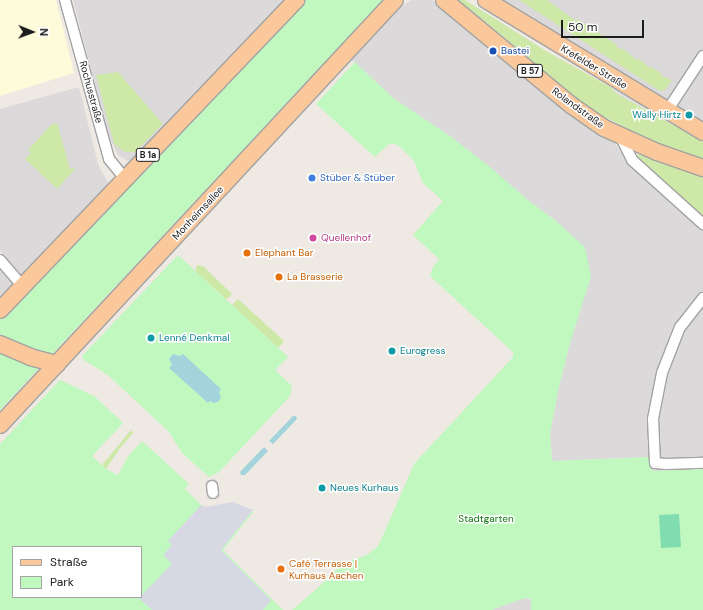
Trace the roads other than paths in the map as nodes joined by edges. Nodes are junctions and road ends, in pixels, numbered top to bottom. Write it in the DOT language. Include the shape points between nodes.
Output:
graph roads {
  1 [pos="65,0"];
  2 [pos="296,0"];
  3 [pos="395,0"];
  4 [pos="444,0"];
  5 [pos="486,0"];
  6 [pos="703,56"];
  7 [pos="667,111"];
  8 [pos="703,132"];
  9 [pos="620,136"];
  10 [pos="703,168"];
  11 [pos="125,179"];
  12 [pos="703,224"];
  13 [pos="0,260"];
  14 [pos="23,286"];
  15 [pos="703,298"];
  16 [pos="0,310"];
  17 [pos="0,344"];
  18 [pos="57,364"];
  19 [pos="0,425"];
  20 [pos="703,463"];
  1 -- 11 [label="street, Rochusstraße" via="109,159"];
  2 -- 11 [label="main road, B 1a"];
  3 -- 18 [label="main road, Monheimsallee"];
  4 -- 9 [label="main road, Rolandstraße / B 57" via="571,105"];
  5 -- 7 [label="main road, Krefelder Straße"];
  6 -- 7 [label="street"];
  7 -- 8 [label="main road, Krefelder Straße"];
  9 -- 10 [label="main road, B 57"];
  9 -- 12 [label="street" via="632,160"];
  11 -- 14 [label="main road, B 1a"];
  13 -- 14 [label="street"];
  14 -- 16 [label="main road, B 1a"];
  15 -- 20 [label="street" via="680,327 662,373 653,419 656,463"];
  17 -- 18 [label="main road" via="30,357"];
  18 -- 19 [label="main road, Monheimsallee"];
}
